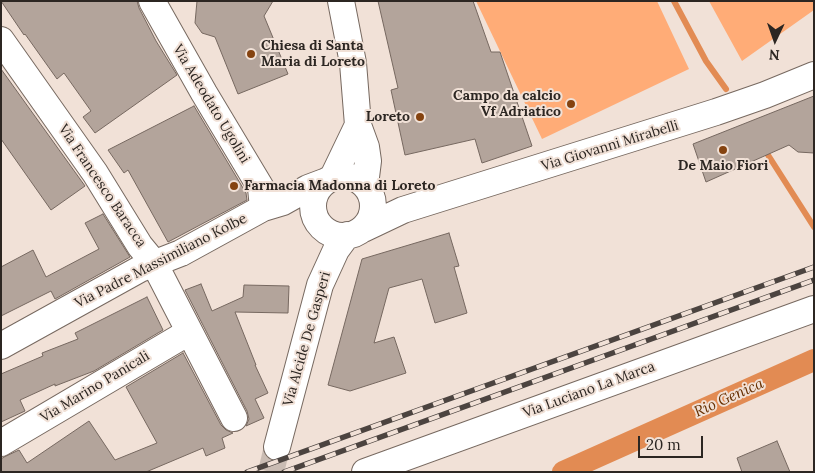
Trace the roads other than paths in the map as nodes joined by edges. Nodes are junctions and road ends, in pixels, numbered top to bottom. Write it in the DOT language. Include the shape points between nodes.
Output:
graph roads {
  1 [pos="152,1"];
  2 [pos="341,1"];
  3 [pos="1,40"];
  4 [pos="814,74"];
  5 [pos="358,125"];
  6 [pos="329,180"];
  7 [pos="367,187"];
  8 [pos="262,208"];
  9 [pos="403,210"];
  10 [pos="355,232"];
  11 [pos="154,263"];
  12 [pos="814,309"];
  13 [pos="189,332"];
  14 [pos="1,346"];
  15 [pos="234,418"];
  16 [pos="1,443"];
  17 [pos="277,447"];
  18 [pos="365,472"];
  1 -- 8 [label="street, Via Adeodato Ugolini" via="261,188"];
  2 -- 5 [label="street" via="353,64"];
  3 -- 11 [label="street, Via Francesco Baracca"];
  4 -- 9 [label="street, Via Giovanni Mirabelli" via="716,112"];
  5 -- 6 [label="street"];
  5 -- 7 [label="street" via="366,147"];
  6 -- 7 [label="street" via="344,176"];
  6 -- 8 [label="street, Via Padre Massimiliano Kolbe" via="283,202"];
  6 -- 10 [label="street" via="318,189 314,198 315,217 320,225 337,235"];
  7 -- 9 [label="street"];
  7 -- 10 [label="street" via="373,210 370,220"];
  8 -- 11 [label="street, Via Padre Massimiliano Kolbe" via="181,253"];
  9 -- 10 [label="street, Via Giovanni Mirabelli"];
  10 -- 17 [label="street, Via Alcide De Gasperi" via="336,250 320,285"];
  11 -- 13 [label="street, Via Francesco Baracca"];
  11 -- 14 [label="street, Via Padre Massimiliano Kolbe"];
  12 -- 18 [label="street, Via Luciano La Marca"];
  13 -- 15 [label="street, Via Francesco Baracca"];
  13 -- 16 [label="street, Via Marino Panicali"];
}
